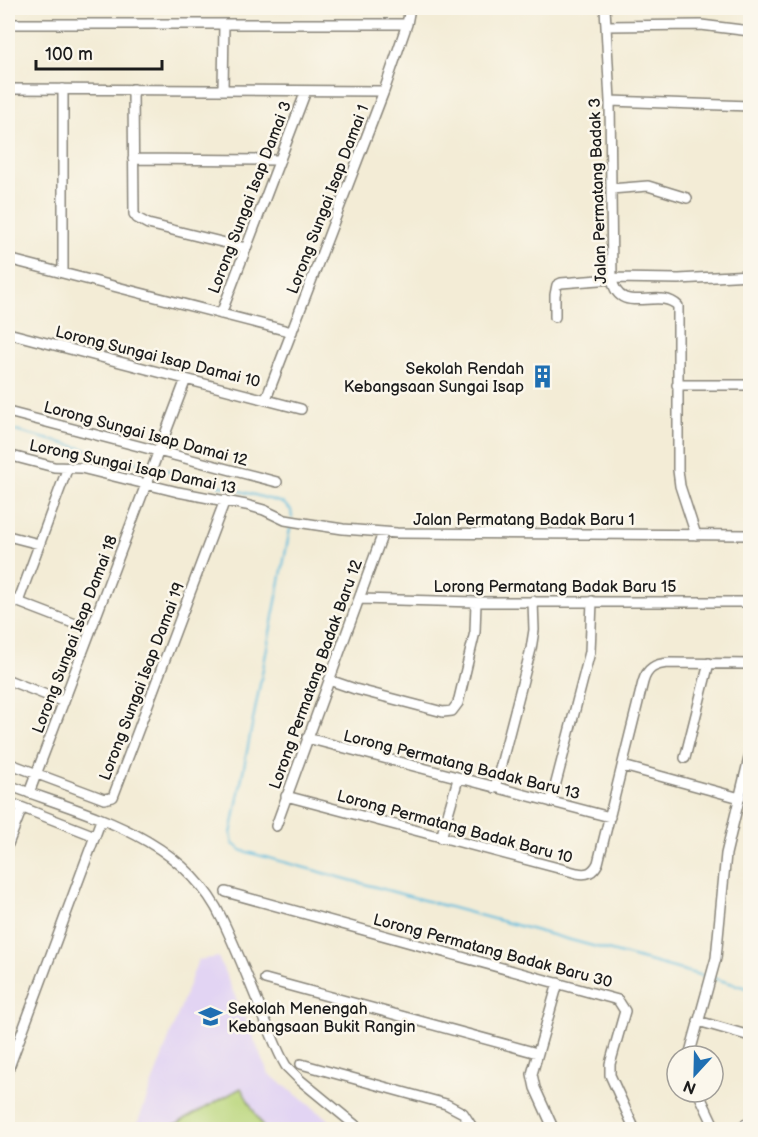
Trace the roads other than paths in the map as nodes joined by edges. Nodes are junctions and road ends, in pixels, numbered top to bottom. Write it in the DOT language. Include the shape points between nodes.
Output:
graph roads {
  1 [pos="410,8"];
  2 [pos="605,8"];
  3 [pos="8,24"];
  4 [pos="224,24"];
  5 [pos="407,24"];
  6 [pos="606,27"];
  7 [pos="750,31"];
  8 [pos="8,89"];
  9 [pos="63,89"];
  10 [pos="133,89"];
  11 [pos="223,90"];
  12 [pos="306,91"];
  13 [pos="384,91"];
  14 [pos="610,101"];
  15 [pos="750,106"];
  16 [pos="133,159"];
  17 [pos="280,160"];
  18 [pos="611,189"];
  19 [pos="687,198"];
  20 [pos="246,248"];
  21 [pos="8,259"];
  22 [pos="63,273"];
  23 [pos="750,274"];
  24 [pos="612,279"];
  25 [pos="221,314"];
  26 [pos="555,317"];
  27 [pos="292,332"];
  28 [pos="8,333"];
  29 [pos="186,379"];
  30 [pos="677,385"];
  31 [pos="750,385"];
  32 [pos="266,399"];
  33 [pos="301,408"];
  34 [pos="8,412"];
  35 [pos="159,451"];
  36 [pos="8,455"];
  37 [pos="68,467"];
  38 [pos="277,482"];
  39 [pos="146,485"];
  40 [pos="225,500"];
  41 [pos="297,522"];
  42 [pos="383,533"];
  43 [pos="696,535"];
  44 [pos="750,535"];
  45 [pos="8,536"];
  46 [pos="39,544"];
  47 [pos="8,598"];
  48 [pos="360,599"];
  49 [pos="533,601"];
  50 [pos="592,601"];
  51 [pos="18,602"];
  52 [pos="476,602"];
  53 [pos="750,602"];
  54 [pos="92,630"];
  55 [pos="709,663"];
  56 [pos="750,664"];
  57 [pos="8,680"];
  58 [pos="329,680"];
  59 [pos="64,702"];
  60 [pos="307,738"];
  61 [pos="750,754"];
  62 [pos="686,758"];
  63 [pos="8,763"];
  64 [pos="622,766"];
  65 [pos="37,774"];
  66 [pos="458,778"];
  67 [pos="747,784"];
  68 [pos="8,785"];
  69 [pos="495,788"];
  70 [pos="29,793"];
  71 [pos="286,796"];
  72 [pos="740,798"];
  73 [pos="8,802"];
  74 [pos="551,802"];
  75 [pos="22,808"];
  76 [pos="610,817"];
  77 [pos="101,820"];
  78 [pos="276,826"];
  79 [pos="95,836"];
  80 [pos="441,838"];
  81 [pos="8,844"];
  82 [pos="226,892"];
  83 [pos="265,979"];
  84 [pos="558,983"];
  85 [pos="698,1021"];
  86 [pos="750,1036"];
  87 [pos="692,1044"];
  88 [pos="537,1053"];
  89 [pos="301,1064"];
  90 [pos="8,1070"];
  91 [pos="704,1104"];
  92 [pos="750,1122"];
  93 [pos="361,1130"];
  94 [pos="474,1130"];
  95 [pos="554,1130"];
  96 [pos="635,1130"];
  97 [pos="716,1130"];
  98 [pos="734,1130"];
  1 -- 5 [label="street, Lorong Sungai Isap Damai 1"];
  2 -- 6 [label="street, Jalan Permatang Badak 3"];
  3 -- 4 [label="street"];
  4 -- 5 [label="street"];
  4 -- 11 [label="street"];
  5 -- 13 [label="street, Lorong Sungai Isap Damai 1"];
  6 -- 7 [label="street" via="702,25"];
  6 -- 14 [label="street, Jalan Permatang Badak 3"];
  8 -- 9 [label="street"];
  9 -- 10 [label="street"];
  9 -- 22 [label="street"];
  10 -- 11 [label="street"];
  10 -- 16 [label="street"];
  11 -- 12 [label="street"];
  12 -- 13 [label="street"];
  12 -- 17 [label="street, Lorong Sungai Isap Damai 3"];
  13 -- 27 [label="street, Lorong Sungai Isap Damai 1"];
  14 -- 15 [label="street"];
  14 -- 18 [label="street, Jalan Permatang Badak 3"];
  16 -- 17 [label="street"];
  16 -- 20 [label="street" via="132,209 137,218"];
  17 -- 20 [label="street, Lorong Sungai Isap Damai 3"];
  18 -- 19 [label="street" via="648,186"];
  18 -- 24 [label="street, Jalan Permatang Badak 3"];
  20 -- 25 [label="street, Lorong Sungai Isap Damai 3"];
  21 -- 22 [label="street"];
  22 -- 25 [label="street"];
  23 -- 24 [label="street"];
  24 -- 26 [label="street" via="557,285"];
  24 -- 30 [label="street, Jalan Permatang Badak 3" via="615,291 625,298 667,300 678,306"];
  25 -- 27 [label="street"];
  27 -- 32 [label="street, Lorong Sungai Isap Damai 1"];
  28 -- 29 [label="street, Lorong Sungai Isap Damai 10"];
  29 -- 32 [label="street, Lorong Sungai Isap Damai 10"];
  29 -- 35 [label="street, Lorong Sungai Isap Damai 18"];
  30 -- 31 [label="street"];
  30 -- 43 [label="street, Jalan Permatang Badak 3" via="678,470"];
  32 -- 33 [label="street, Lorong Sungai Isap Damai 10"];
  34 -- 35 [label="street, Lorong Sungai Isap Damai 12"];
  35 -- 38 [label="street, Lorong Sungai Isap Damai 12"];
  35 -- 39 [label="street, Lorong Sungai Isap Damai 18"];
  36 -- 37 [label="street, Lorong Sungai Isap Damai 13"];
  37 -- 39 [label="street, Lorong Sungai Isap Damai 13"];
  37 -- 46 [label="street"];
  39 -- 40 [label="street, Lorong Sungai Isap Damai 13"];
  39 -- 54 [label="street, Lorong Sungai Isap Damai 18"];
  40 -- 41 [label="street, Lorong Sungai Isap Damai 13"];
  40 -- 65 [label="street, Lorong Sungai Isap Damai 19" via="113,797 104,799"];
  41 -- 42 [label="street, Jalan Permatang Badak Baru 1"];
  42 -- 43 [label="street, Jalan Permatang Badak Baru 1"];
  42 -- 48 [label="street, Lorong Permatang Badak Baru 12"];
  43 -- 44 [label="street, Jalan Permatang Badak Baru 1"];
  45 -- 46 [label="street"];
  46 -- 51 [label="street"];
  47 -- 51 [label="street"];
  48 -- 52 [label="street, Lorong Permatang Badak Baru 15"];
  48 -- 58 [label="street, Lorong Permatang Badak Baru 12"];
  49 -- 50 [label="street, Lorong Permatang Badak Baru 15"];
  49 -- 52 [label="street, Lorong Permatang Badak Baru 15"];
  49 -- 69 [label="street" via="531,650"];
  50 -- 53 [label="street, Lorong Permatang Badak Baru 15"];
  50 -- 74 [label="street" via="590,652"];
  51 -- 54 [label="street"];
  52 -- 58 [label="street" via="475,632 453,711 443,712"];
  54 -- 59 [label="street, Lorong Sungai Isap Damai 18"];
  55 -- 56 [label="street, Lorong Permatang Badak Baru 10"];
  55 -- 62 [label="street"];
  55 -- 64 [label="street, Lorong Permatang Badak Baru 10" via="662,663 648,671"];
  57 -- 59 [label="street"];
  58 -- 60 [label="street, Lorong Permatang Badak Baru 12"];
  59 -- 65 [label="street, Lorong Sungai Isap Damai 18"];
  60 -- 66 [label="street, Lorong Permatang Badak Baru 13"];
  60 -- 71 [label="street, Lorong Permatang Badak Baru 12"];
  61 -- 67 [label="street"];
  63 -- 65 [label="street"];
  64 -- 72 [label="street"];
  64 -- 76 [label="street, Lorong Permatang Badak Baru 10"];
  65 -- 70 [label="street, Lorong Sungai Isap Damai 18"];
  66 -- 69 [label="street, Lorong Permatang Badak Baru 13"];
  66 -- 80 [label="street"];
  67 -- 72 [label="street"];
  68 -- 70 [label="street"];
  69 -- 74 [label="street, Lorong Permatang Badak Baru 13"];
  70 -- 77 [label="street"];
  71 -- 78 [label="street, Lorong Permatang Badak Baru 12"];
  71 -- 80 [label="street, Lorong Permatang Badak Baru 10"];
  72 -- 85 [label="street" via="726,854 719,946"];
  73 -- 75 [label="street"];
  74 -- 76 [label="street, Lorong Permatang Badak Baru 13"];
  75 -- 79 [label="street"];
  75 -- 81 [label="street"];
  76 -- 80 [label="street, Lorong Permatang Badak Baru 10" via="598,863 588,874"];
  77 -- 79 [label="street"];
  77 -- 93 [label="street" via="152,842 199,883 215,904 286,1066"];
  79 -- 90 [label="street"];
  82 -- 84 [label="street, Lorong Permatang Badak Baru 30"];
  83 -- 88 [label="street"];
  84 -- 88 [label="street"];
  84 -- 96 [label="street, Lorong Permatang Badak Baru 30" via="618,1000 624,1007 610,1075"];
  85 -- 86 [label="street"];
  85 -- 87 [label="street"];
  88 -- 95 [label="street" via="533,1081"];
  89 -- 94 [label="street" via="446,1104 463,1113"];
  91 -- 97 [label="street"];
  92 -- 98 [label="street"];
}
